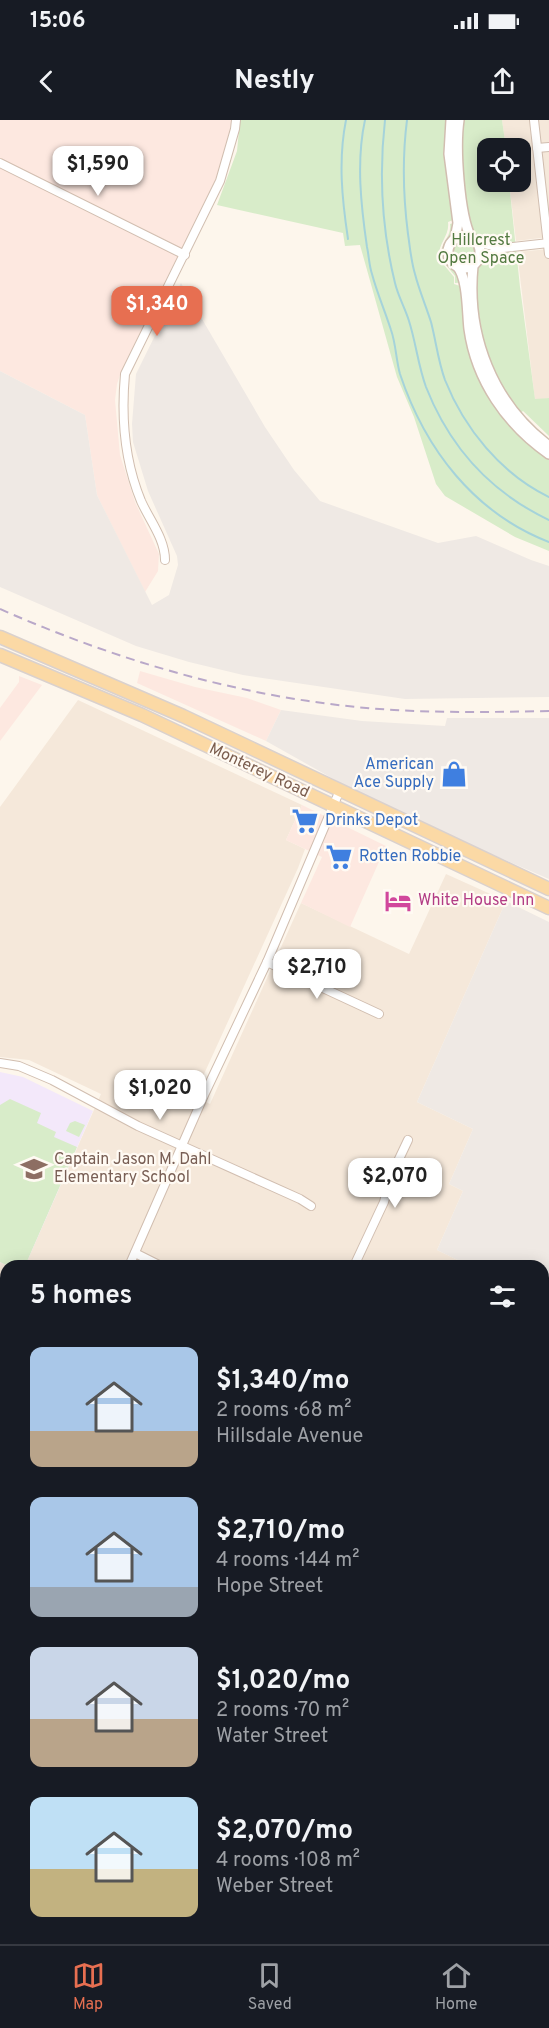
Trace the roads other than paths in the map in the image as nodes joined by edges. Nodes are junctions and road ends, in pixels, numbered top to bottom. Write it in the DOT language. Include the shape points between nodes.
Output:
graph roads {
  1 [pos="236,120"];
  2 [pos="451,120"];
  3 [pos="459,120"];
  4 [pos="534,120"];
  5 [pos="549,147"];
  6 [pos="537,148"];
  7 [pos="0,163"];
  8 [pos="455,239"];
  9 [pos="473,240"];
  10 [pos="548,243"];
  11 [pos="503,248"];
  12 [pos="549,254"];
  13 [pos="185,255"];
  14 [pos="476,263"];
  15 [pos="457,266"];
  16 [pos="549,446"];
  17 [pos="549,454"];
  18 [pos="165,560"];
  19 [pos="0,637"];
  20 [pos="0,655"];
  21 [pos="121,689"];
  22 [pos="115,704"];
  23 [pos="340,790"];
  24 [pos="333,806"];
  25 [pos="549,889"];
  26 [pos="549,908"];
  27 [pos="267,963"];
  28 [pos="379,1014"];
  29 [pos="0,1063"];
  30 [pos="408,1140"];
  31 [pos="183,1145"];
  32 [pos="311,1206"];
  33 [pos="135,1253"];
  34 [pos="132,1260"];
  35 [pos="149,1260"];
  36 [pos="357,1260"];
  1 -- 13 [label="street" via="220,181"];
  2 -- 8 [label="street" via="449,154 458,223"];
  3 -- 9 [label="street" via="458,167 465,225"];
  4 -- 6 [label="street"];
  5 -- 6 [label="street"];
  6 -- 10 [label="street"];
  7 -- 13 [label="street"];
  8 -- 9 [label="street" via="463,236"];
  8 -- 15 [label="street" via="448,253"];
  9 -- 11 [label="street"];
  9 -- 14 [label="street" via="480,250"];
  10 -- 11 [label="street"];
  10 -- 12 [label="street"];
  11 -- 14 [label="street"];
  13 -- 18 [label="street" via="125,374 122,408 124,443 141,500 165,549"];
  14 -- 15 [label="street" via="464,268"];
  14 -- 16 [label="street" via="472,298 488,371 515,414"];
  15 -- 17 [label="street" via="462,272 475,358 487,386 511,421"];
  19 -- 21 [label="main road, Monterey Road"];
  20 -- 22 [label="main road, Monterey Road"];
  21 -- 22 [label="main road"];
  21 -- 23 [label="main road, Monterey Road"];
  22 -- 24 [label="main road, Monterey Road"];
  23 -- 24 [label="street"];
  23 -- 25 [label="main road, Monterey Road"];
  24 -- 26 [label="main road, Monterey Road"];
  24 -- 27 [label="street"];
  27 -- 28 [label="street"];
  27 -- 31 [label="street"];
  29 -- 31 [label="street" via="19,1066 52,1080"];
  30 -- 36 [label="street"];
  31 -- 32 [label="street"];
  31 -- 33 [label="street"];
  33 -- 34 [label="street"];
  33 -- 35 [label="street"];
}
